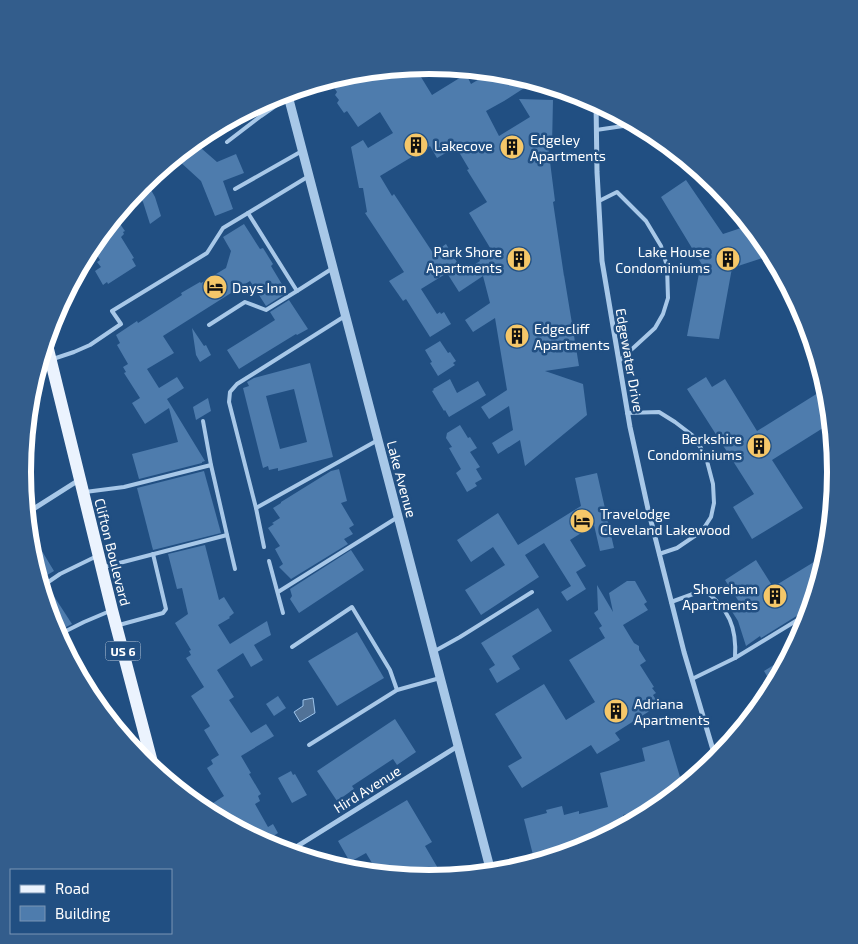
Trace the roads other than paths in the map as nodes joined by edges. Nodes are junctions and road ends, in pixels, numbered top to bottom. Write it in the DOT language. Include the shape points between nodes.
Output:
graph roads {
  1 [pos="289,100"];
  2 [pos="272,107"];
  3 [pos="596,111"];
  4 [pos="624,126"];
  5 [pos="596,130"];
  6 [pos="226,142"];
  7 [pos="302,151"];
  8 [pos="309,176"];
  9 [pos="235,189"];
  10 [pos="599,201"];
  11 [pos="248,213"];
  12 [pos="333,268"];
  13 [pos="296,290"];
  14 [pos="345,316"];
  15 [pos="209,325"];
  16 [pos="49,355"];
  17 [pos="50,359"];
  18 [pos="619,361"];
  19 [pos="628,412"];
  20 [pos="203,421"];
  21 [pos="378,440"];
  22 [pos="211,465"];
  23 [pos="81,486"];
  24 [pos="256,508"];
  25 [pos="33,511"];
  26 [pos="398,517"];
  27 [pos="227,535"];
  28 [pos="264,547"];
  29 [pos="153,554"];
  30 [pos="659,554"];
  31 [pos="101,561"];
  32 [pos="269,561"];
  33 [pos="235,569"];
  34 [pos="47,582"];
  35 [pos="278,592"];
  36 [pos="532,592"];
  37 [pos="671,602"];
  38 [pos="112,610"];
  39 [pos="283,612"];
  40 [pos="798,620"];
  41 [pos="116,626"];
  42 [pos="65,631"];
  43 [pos="292,647"];
  44 [pos="433,652"];
  45 [pos="735,658"];
  46 [pos="440,678"];
  47 [pos="692,680"];
  48 [pos="397,690"];
  49 [pos="309,745"];
  50 [pos="458,746"];
  51 [pos="713,750"];
  52 [pos="150,755"];
  53 [pos="296,847"];
  54 [pos="489,865"];
  1 -- 7 [label="street, Lake Avenue"];
  2 -- 6 [label="lane"];
  3 -- 5 [label="street, Edgewater Drive"];
  4 -- 5 [label="lane"];
  5 -- 10 [label="street, Edgewater Drive"];
  7 -- 8 [label="street, Lake Avenue"];
  7 -- 9 [label="lane"];
  8 -- 11 [label="lane"];
  8 -- 12 [label="street, Lake Avenue"];
  10 -- 18 [label="street, Edgewater Drive" via="602,261"];
  10 -- 18 [label="lane" via="617,192 646,221 661,246 667,266 668,298 663,314 655,328"];
  11 -- 13 [label="lane"];
  11 -- 17 [label="lane" via="223,228 207,254 112,311 121,324 90,345"];
  12 -- 13 [label="lane"];
  12 -- 14 [label="street, Lake Avenue"];
  13 -- 15 [label="lane" via="266,310 245,302"];
  14 -- 21 [label="street, Lake Avenue"];
  14 -- 24 [label="lane" via="237,384 230,392 229,402"];
  16 -- 17 [label="main road, Clifton Boulevard / US 6"];
  17 -- 23 [label="main road, Clifton Boulevard / US 6"];
  18 -- 19 [label="street, Edgewater Drive"];
  19 -- 30 [label="street, Edgewater Drive"];
  19 -- 30 [label="lane" via="658,412 692,435 707,461 713,484 711,517 702,531 678,548"];
  20 -- 22 [label="lane"];
  21 -- 24 [label="lane"];
  21 -- 26 [label="street, Lake Avenue"];
  22 -- 23 [label="lane" via="124,487"];
  22 -- 27 [label="lane"];
  23 -- 25 [label="street"];
  23 -- 31 [label="main road, Clifton Boulevard / US 6"];
  24 -- 28 [label="lane"];
  26 -- 35 [label="lane"];
  26 -- 44 [label="street, Lake Avenue"];
  27 -- 29 [label="lane"];
  27 -- 33 [label="lane"];
  29 -- 31 [label="lane"];
  29 -- 41 [label="lane" via="165,612"];
  30 -- 37 [label="street, Edgewater Drive"];
  31 -- 34 [label="lane" via="60,574"];
  31 -- 38 [label="main road, Clifton Boulevard / US 6"];
  32 -- 35 [label="lane"];
  35 -- 39 [label="lane"];
  36 -- 44 [label="lane"];
  37 -- 45 [label="lane" via="704,590 715,598 731,622"];
  37 -- 47 [label="street, Edgewater Drive"];
  38 -- 41 [label="main road, Clifton Boulevard / US 6"];
  38 -- 42 [label="lane"];
  40 -- 45 [label="lane"];
  41 -- 52 [label="main road, Clifton Boulevard / US 6"];
  43 -- 48 [label="lane" via="352,607 390,670"];
  44 -- 46 [label="street, Lake Avenue"];
  45 -- 47 [label="lane"];
  46 -- 48 [label="lane"];
  46 -- 50 [label="street, Lake Avenue"];
  47 -- 51 [label="street, Edgewater Drive"];
  48 -- 49 [label="lane"];
  50 -- 53 [label="street, Hird Avenue"];
  50 -- 54 [label="street, Lake Avenue"];
}
